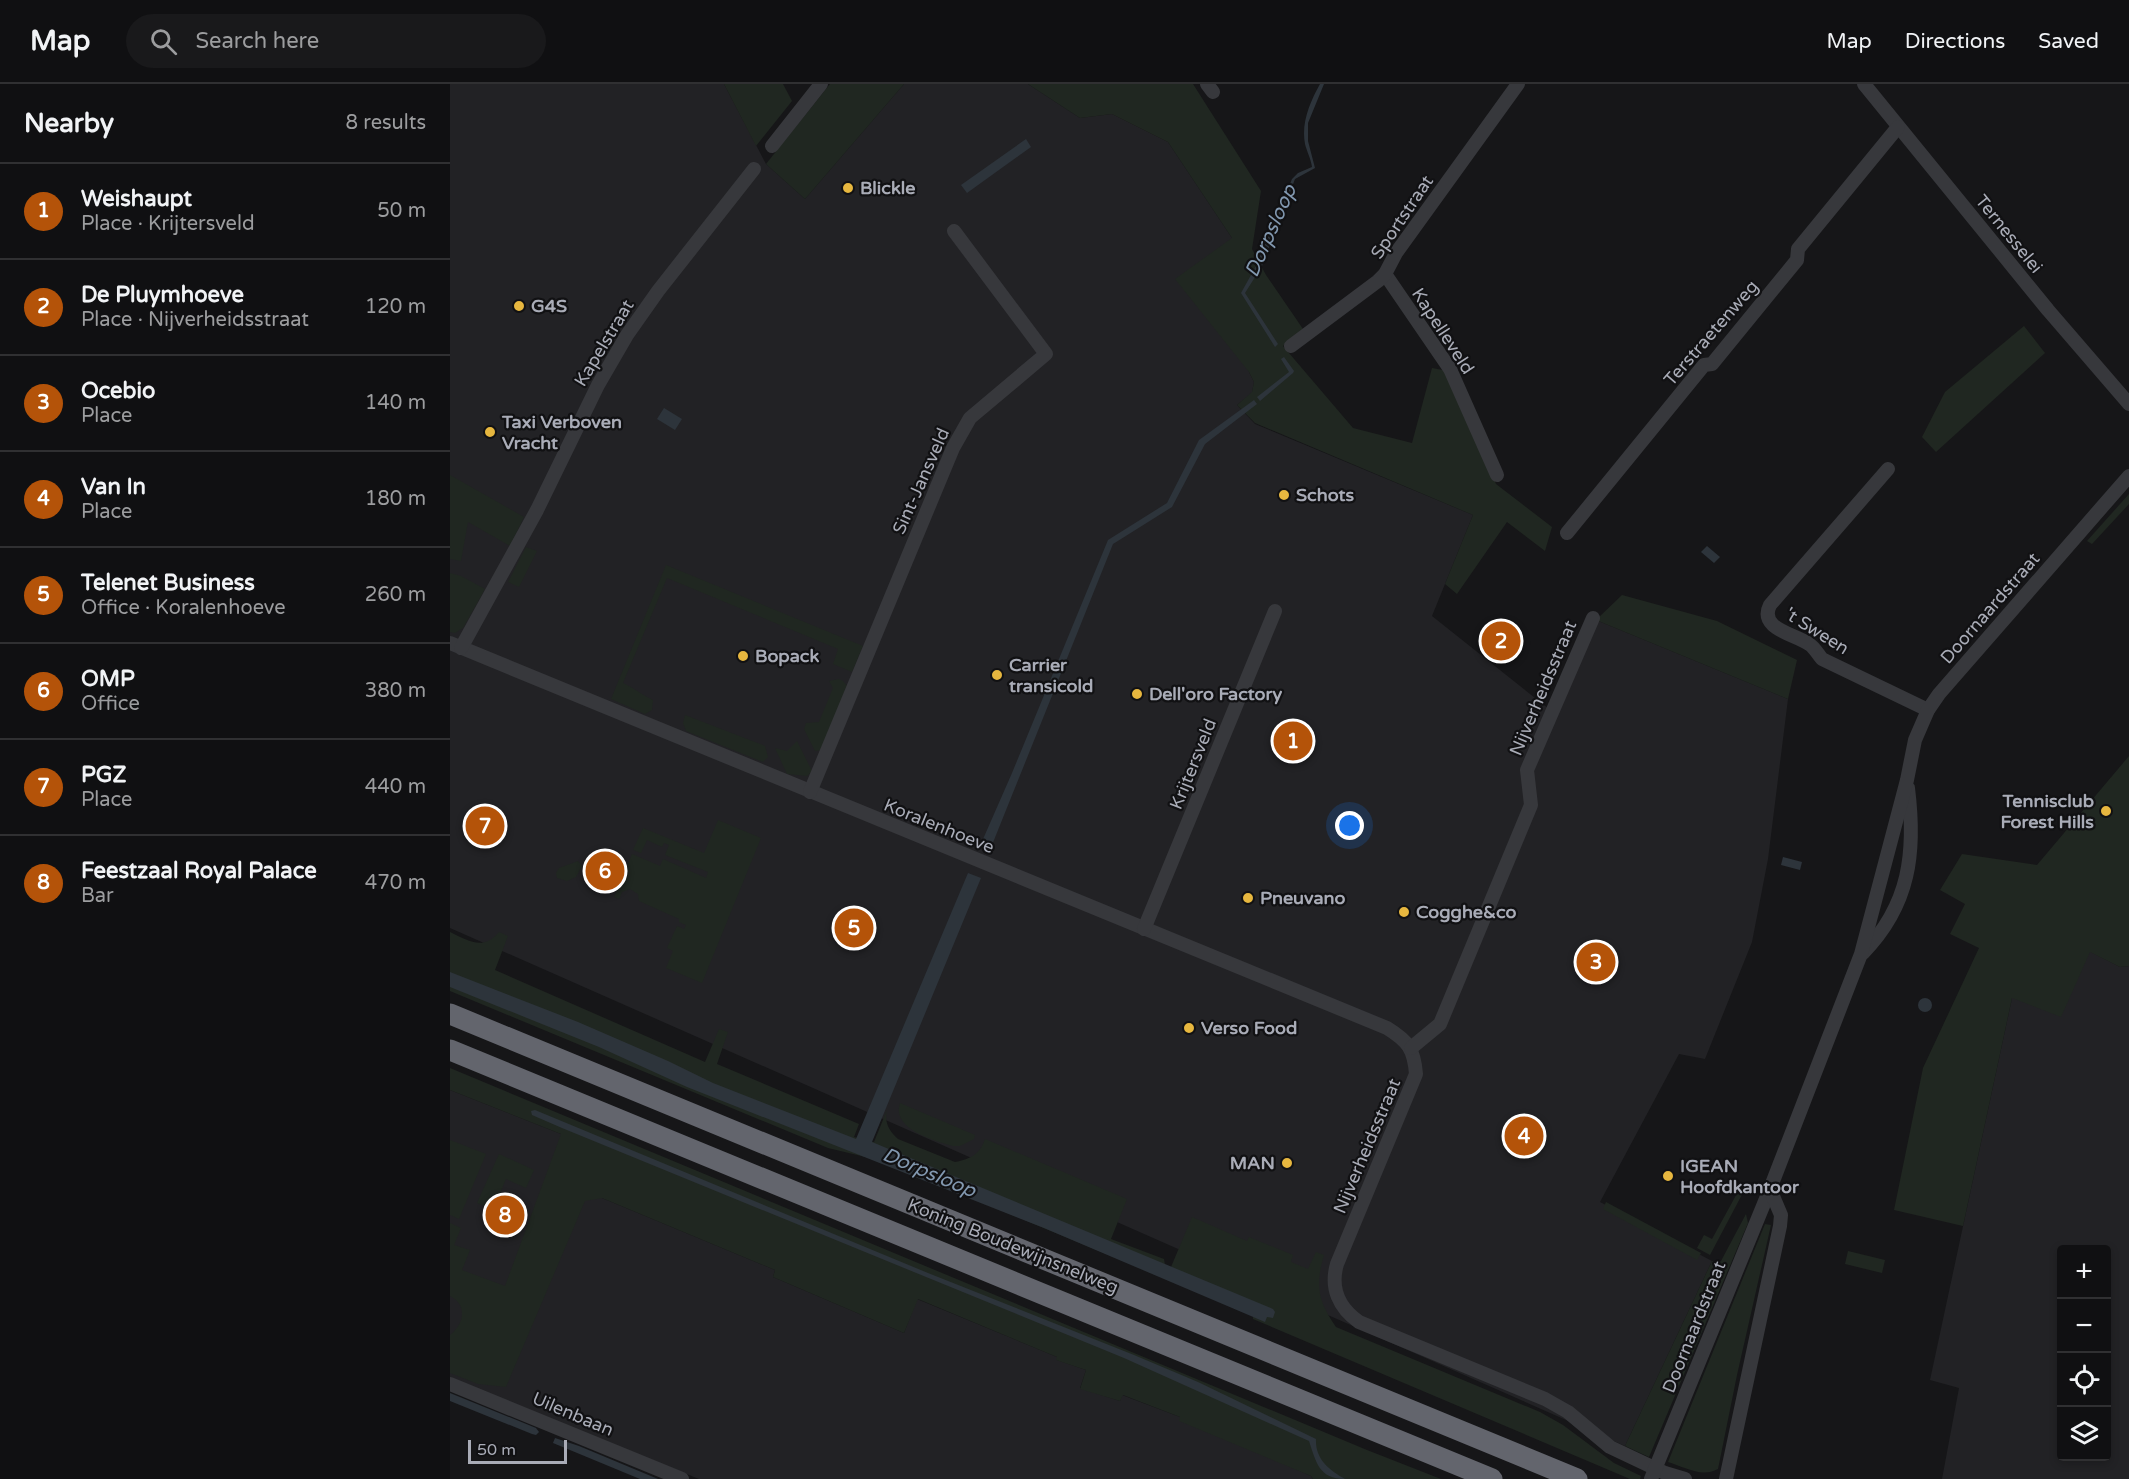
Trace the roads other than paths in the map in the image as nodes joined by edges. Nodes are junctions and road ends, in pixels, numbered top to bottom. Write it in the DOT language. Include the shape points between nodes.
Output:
graph roads {
  1 [pos="821,84"];
  2 [pos="1518,84"];
  3 [pos="1864,84"];
  4 [pos="1898,127"];
  5 [pos="772,146"];
  6 [pos="754,169"];
  7 [pos="954,231"];
  8 [pos="1384,274"];
  9 [pos="1291,346"];
  10 [pos="2129,404"];
  11 [pos="1888,469"];
  12 [pos="1497,475"];
  13 [pos="2129,476"];
  14 [pos="1567,533"];
  15 [pos="1275,611"];
  16 [pos="1593,618"];
  17 [pos="456,646"];
  18 [pos="1928,710"];
  19 [pos="1907,780"];
  20 [pos="810,792"];
  21 [pos="1144,929"];
  22 [pos="1861,954"];
  23 [pos="450,1014"];
  24 [pos="1411,1048"];
  25 [pos="450,1050"];
  26 [pos="1770,1189"];
  27 [pos="450,1384"];
  28 [pos="682,1479"];
  29 [pos="1492,1479"];
  30 [pos="1577,1479"];
  31 [pos="1651,1479"];
  32 [pos="1684,1479"];
  33 [pos="1726,1479"];
  1 -- 5 [label="street"];
  2 -- 8 [label="street, Sportstraat"];
  3 -- 4 [label="street, Ternesselei"];
  4 -- 10 [label="street, Ternesselei"];
  4 -- 14 [label="street, Terstraetenweg" via="1798,249 1797,260 1734,338 1712,364 1704,365"];
  6 -- 17 [label="street, Kapelstraat" via="627,335 598,385 541,503"];
  7 -- 20 [label="street, Sint-Jansveld" via="1046,354 970,418 953,448"];
  8 -- 9 [label="street, Sportstraat"];
  8 -- 12 [label="street, Kapelleveld" via="1450,369"];
  11 -- 18 [label="street, 't Sween" via="1766,612 1768,620 1811,645 1822,658"];
  13 -- 18 [label="street, Doornaardstraat"];
  15 -- 21 [label="street, Krijtersveld"];
  16 -- 24 [label="street, Nijverheidsstraat" via="1527,770 1532,806 1440,1024"];
  17 -- 20 [label="street, Koralenhoeve"];
  18 -- 19 [label="street, Doornaardstraat" via="1915,740"];
  19 -- 22 [label="street, Doornaardstraat"];
  19 -- 22 [label="street, Doornaardstraat" via="1912,830 1904,886 1879,936"];
  20 -- 21 [label="street, Koralenhoeve"];
  21 -- 24 [label="street, Koralenhoeve" via="1387,1028"];
  22 -- 26 [label="street, Doornaardstraat"];
  23 -- 30 [label="highway, Koning Boudewijnsnelweg"];
  24 -- 32 [label="street, Nijverheidsstraat" via="1416,1074 1413,1087 1334,1274 1339,1302 1359,1322 1545,1399 1568,1412 1610,1447"];
  25 -- 29 [label="highway, Koning Boudewijnsnelweg"];
  26 -- 31 [label="street, Doornaardstraat"];
  26 -- 33 [label="street" via="1781,1215 1780,1226"];
  27 -- 28 [label="street, Uilenbaan"];
}
